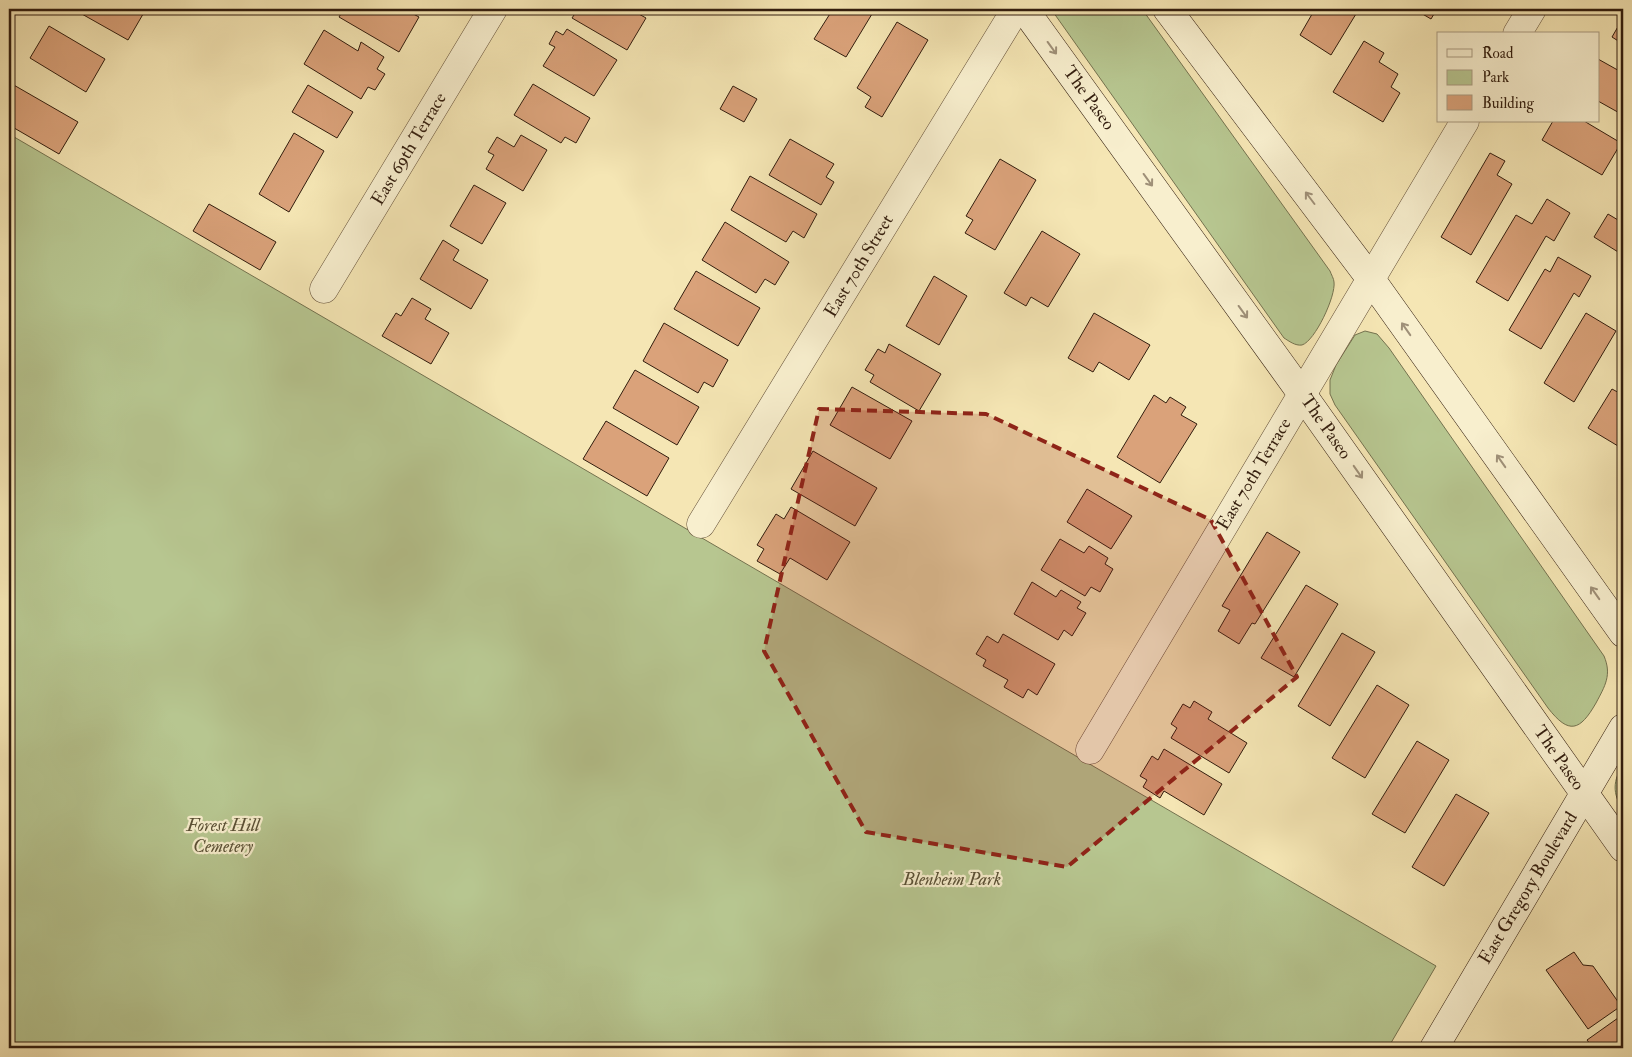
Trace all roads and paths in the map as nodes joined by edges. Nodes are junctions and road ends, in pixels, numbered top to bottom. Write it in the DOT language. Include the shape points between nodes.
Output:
graph roads {
  1 [pos="493,9"];
  2 [pos="1016,9"];
  3 [pos="1024,9"];
  4 [pos="1167,9"];
  5 [pos="1532,9"];
  6 [pos="1518,32"];
  7 [pos="1464,122"];
  8 [pos="1370,278"];
  9 [pos="324,289"];
  10 [pos="1302,394"];
  11 [pos="701,524"];
  12 [pos="1623,633"];
  13 [pos="1623,728"];
  14 [pos="1090,750"];
  15 [pos="1584,793"];
  16 [pos="1623,848"];
  17 [pos="1434,1048"];
  1 -- 9 [label="main road, East 69th Terrace"];
  2 -- 11 [label="main road, East 70th Street"];
  3 -- 10 [label="main road, The Paseo, one-way"];
  8 -- 4 [label="main road, one-way"];
  5 -- 6 [label="main road"];
  7 -- 8 [label="main road, East 70th Terrace"];
  8 -- 10 [label="main road, East 70th Terrace"];
  12 -- 8 [label="main road, one-way"];
  10 -- 14 [label="main road, East 70th Terrace"];
  10 -- 15 [label="main road, The Paseo, one-way"];
  13 -- 15 [label="main road, East Gregory Boulevard"];
  15 -- 16 [label="main road, The Paseo"];
  15 -- 17 [label="main road, East Gregory Boulevard"];
}
